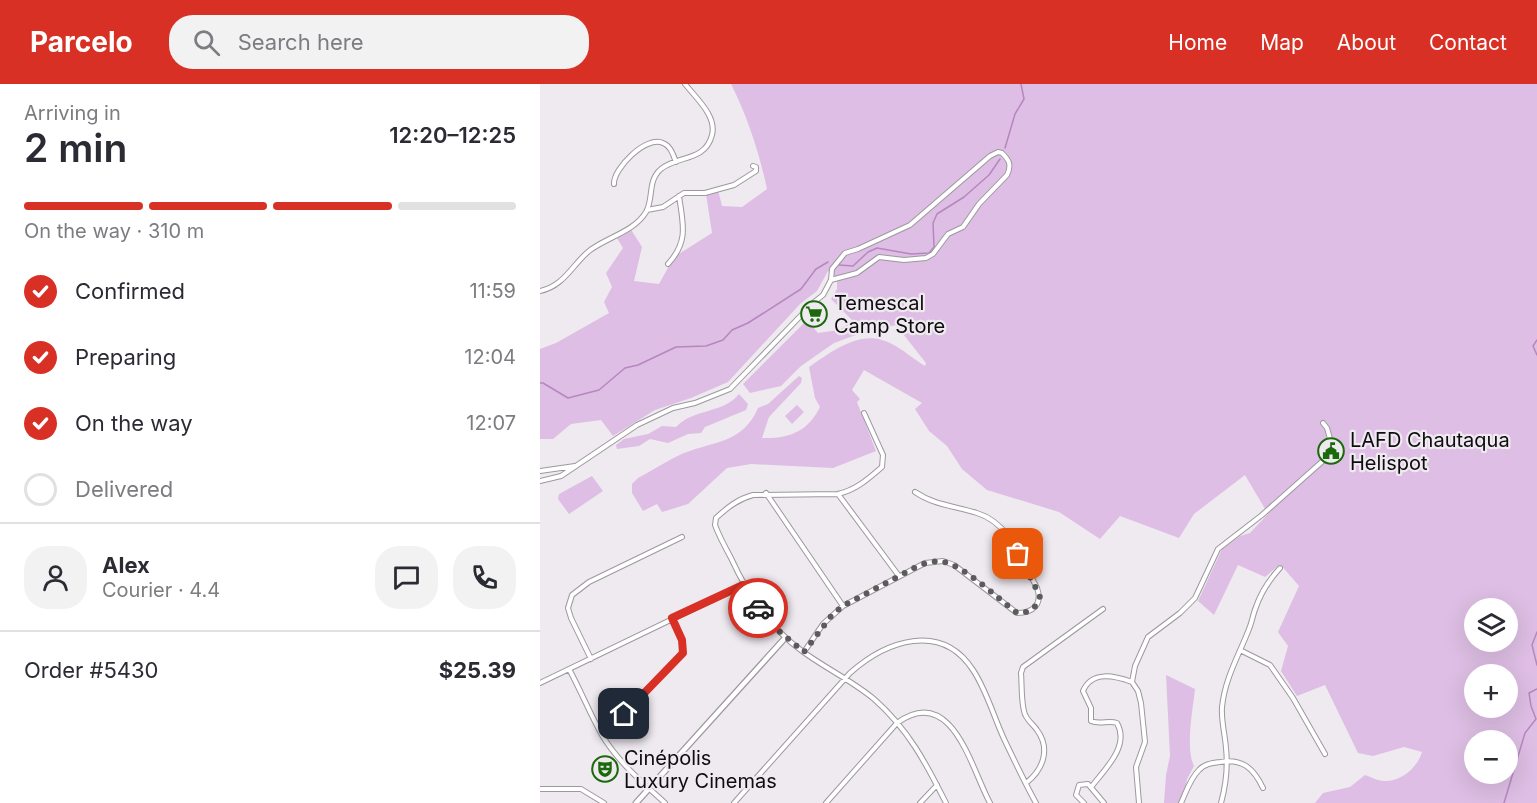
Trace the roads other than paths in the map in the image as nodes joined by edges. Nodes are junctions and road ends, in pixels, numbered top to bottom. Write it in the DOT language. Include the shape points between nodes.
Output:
graph roads {
  1 [pos="686,84"];
  2 [pos="676,162"];
  3 [pos="753,166"];
  4 [pos="614,184"];
  5 [pos="679,196"];
  6 [pos="647,210"];
  7 [pos="668,264"];
  8 [pos="831,280"];
  9 [pos="540,291"];
  10 [pos="864,413"];
  11 [pos="1323,423"];
  12 [pos="575,466"];
  13 [pos="540,471"];
  14 [pos="540,481"];
  15 [pos="915,492"];
  16 [pos="766,493"];
  17 [pos="838,494"];
  18 [pos="682,537"];
  19 [pos="1280,567"];
  20 [pos="899,576"];
  21 [pos="743,585"];
  22 [pos="843,606"];
  23 [pos="1103,609"];
  24 [pos="672,618"];
  25 [pos="785,638"];
  26 [pos="1240,650"];
  27 [pos="804,652"];
  28 [pos="591,659"];
  29 [pos="569,669"];
  30 [pos="846,677"];
  31 [pos="1132,682"];
  32 [pos="540,683"];
  33 [pos="897,723"];
  34 [pos="602,735"];
  35 [pos="1325,753"];
  36 [pos="1227,760"];
  37 [pos="1026,783"];
  38 [pos="937,784"];
  39 [pos="1092,786"];
  40 [pos="649,788"];
  41 [pos="1263,788"];
  42 [pos="540,789"];
  43 [pos="604,803"];
  44 [pos="636,803"];
  45 [pos="665,803"];
  46 [pos="734,803"];
  47 [pos="826,803"];
  48 [pos="920,803"];
  49 [pos="946,803"];
  50 [pos="990,803"];
  51 [pos="1036,803"];
  52 [pos="1084,803"];
  53 [pos="1104,803"];
  54 [pos="1139,803"];
  55 [pos="1181,803"];
  56 [pos="1221,803"];
  1 -- 2 [label="street" via="709,114 713,129 703,152"];
  2 -- 4 [label="street" via="670,148 662,142 646,144 616,172"];
  2 -- 6 [label="street" via="654,177"];
  3 -- 5 [label="street" via="756,171 740,183"];
  5 -- 6 [label="street" via="663,207"];
  5 -- 7 [label="street" via="684,234"];
  6 -- 9 [label="street" via="633,226 587,252 560,282"];
  8 -- 8 [label="street" via="857,273 879,257 904,260 933,254 948,234 963,227 979,204 1008,176 1008,159 998,152 990,156 910,225 845,253 832,268"];
  8 -- 12 [label="street" via="823,295 735,386 637,424"];
  10 -- 17 [label="street" via="883,455 882,468 858,487"];
  11 -- 31 [label="street" via="1332,446 1325,459 1218,549 1195,598 1148,637"];
  12 -- 13 [label="street"];
  12 -- 14 [label="street" via="561,476"];
  15 -- 20 [label="street" via="936,504 995,521 1009,538 1040,596 1032,611 1017,613 963,571 943,561 925,563"];
  16 -- 17 [label="street"];
  16 -- 21 [label="street" via="741,498 715,522"];
  16 -- 22 [label="street"];
  17 -- 20 [label="street"];
  18 -- 28 [label="street" via="589,582 572,596 568,608 571,618"];
  19 -- 26 [label="street" via="1256,605"];
  20 -- 22 [label="street"];
  21 -- 24 [label="street"];
  21 -- 25 [label="street"];
  22 -- 27 [label="street" via="823,624"];
  23 -- 37 [label="street" via="1023,667 1024,713 1040,733 1045,754 1034,777"];
  24 -- 28 [label="street"];
  24 -- 34 [label="street" via="683,653"];
  25 -- 27 [label="street"];
  25 -- 40 [label="street"];
  26 -- 35 [label="street" via="1275,671"];
  26 -- 36 [label="street" via="1222,707"];
  27 -- 30 [label="street"];
  28 -- 29 [label="street"];
  29 -- 32 [label="street"];
  29 -- 34 [label="street"];
  30 -- 33 [label="street"];
  30 -- 37 [label="street" via="877,652 899,643 931,641 947,645 974,670"];
  30 -- 46 [label="street"];
  31 -- 39 [label="street" via="1103,676 1083,691 1092,721 1117,723 1121,736 1113,758"];
  31 -- 54 [label="street" via="1141,704 1145,742 1136,767"];
  33 -- 38 [label="street" via="923,757"];
  33 -- 47 [label="street"];
  33 -- 50 [label="street" via="919,712 946,720"];
  34 -- 40 [label="street" via="622,763"];
  36 -- 41 [label="street" via="1250,767"];
  36 -- 55 [label="street" via="1201,767"];
  36 -- 56 [label="street"];
  37 -- 51 [label="street"];
  38 -- 48 [label="street"];
  38 -- 49 [label="street"];
  39 -- 52 [label="street" via="1084,784 1076,789"];
  39 -- 53 [label="street"];
  40 -- 44 [label="street"];
  40 -- 45 [label="street"];
  42 -- 43 [label="street" via="581,789"];
}
